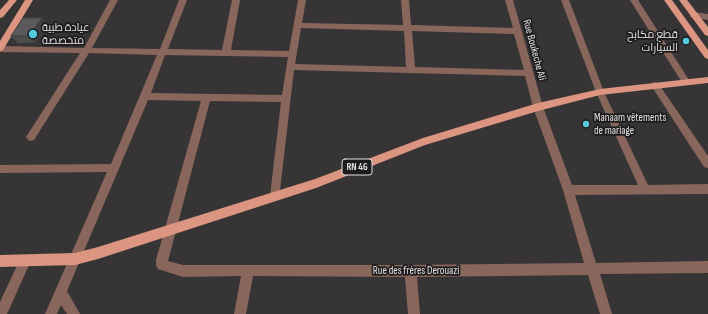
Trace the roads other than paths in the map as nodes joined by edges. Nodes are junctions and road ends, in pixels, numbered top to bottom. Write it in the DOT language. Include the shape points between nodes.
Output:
graph roads {
  1 [pos="13,0"];
  2 [pos="29,0"];
  3 [pos="114,0"];
  4 [pos="183,0"];
  5 [pos="236,0"];
  6 [pos="302,0"];
  7 [pos="405,0"];
  8 [pos="509,0"];
  9 [pos="565,0"];
  10 [pos="634,0"];
  11 [pos="668,0"];
  12 [pos="683,0"];
  13 [pos="0,15"];
  14 [pos="693,15"];
  15 [pos="708,17"];
  16 [pos="297,24"];
  17 [pos="408,28"];
  18 [pos="518,31"];
  19 [pos="708,33"];
  20 [pos="0,48"];
  21 [pos="86,51"];
  22 [pos="163,51"];
  23 [pos="226,52"];
  24 [pos="292,54"];
  25 [pos="708,56"];
  26 [pos="290,67"];
  27 [pos="411,70"];
  28 [pos="529,73"];
  29 [pos="708,80"];
  30 [pos="686,82"];
  31 [pos="655,85"];
  32 [pos="600,92"];
  33 [pos="145,96"];
  34 [pos="206,98"];
  35 [pos="286,99"];
  36 [pos="538,106"];
  37 [pos="31,137"];
  38 [pos="708,164"];
  39 [pos="114,168"];
  40 [pos="0,169"];
  41 [pos="645,189"];
  42 [pos="708,189"];
  43 [pos="568,190"];
  44 [pos="275,196"];
  45 [pos="171,229"];
  46 [pos="75,259"];
  47 [pos="3,260"];
  48 [pos="25,261"];
  49 [pos="708,267"];
  50 [pos="591,269"];
  51 [pos="248,270"];
  52 [pos="410,271"];
  53 [pos="60,291"];
  54 [pos="1,314"];
  55 [pos="51,314"];
  56 [pos="74,314"];
  57 [pos="240,314"];
  58 [pos="414,314"];
  59 [pos="606,314"];
  1 -- 13 [label="main road"];
  2 -- 20 [label="main road"];
  3 -- 21 [label="street"];
  4 -- 22 [label="street"];
  5 -- 23 [label="street"];
  6 -- 16 [label="street"];
  7 -- 17 [label="street"];
  8 -- 18 [label="street, Rue Boukeche Ali"];
  9 -- 32 [label="street"];
  10 -- 30 [label="street"];
  11 -- 25 [label="main road"];
  12 -- 14 [label="main road"];
  14 -- 15 [label="street"];
  14 -- 19 [label="main road"];
  16 -- 17 [label="street"];
  16 -- 24 [label="street"];
  17 -- 18 [label="street"];
  17 -- 27 [label="street"];
  18 -- 28 [label="street, Rue Boukeche Ali"];
  20 -- 21 [label="street"];
  21 -- 22 [label="street"];
  21 -- 37 [label="street"];
  22 -- 23 [label="street"];
  22 -- 33 [label="street"];
  23 -- 24 [label="street"];
  24 -- 26 [label="street"];
  26 -- 27 [label="street"];
  26 -- 35 [label="street"];
  27 -- 28 [label="street"];
  28 -- 36 [label="street, Rue Boukeche Ali"];
  29 -- 30 [label="main road, RN 46"];
  30 -- 31 [label="main road, RN 46"];
  31 -- 32 [label="main road, RN 46"];
  31 -- 38 [label="street"];
  32 -- 36 [label="main road, RN 46"];
  32 -- 41 [label="street"];
  33 -- 34 [label="street"];
  33 -- 39 [label="street"];
  34 -- 35 [label="street"];
  34 -- 45 [label="street"];
  35 -- 44 [label="street"];
  36 -- 43 [label="street, Rue Boukeche Ali"];
  36 -- 44 [label="main road, RN 46" via="423,142"];
  39 -- 40 [label="street"];
  39 -- 46 [label="street"];
  41 -- 42 [label="street"];
  41 -- 43 [label="street"];
  43 -- 50 [label="street, Rue Boukeche Ali"];
  44 -- 45 [label="main road, RN 46"];
  45 -- 46 [label="main road, RN 46"];
  45 -- 51 [label="street, Rue des frères Derouazi" via="162,265 183,271"];
  46 -- 48 [label="main road, RN 46"];
  46 -- 53 [label="street"];
  47 -- 48 [label="main road, RN 46"];
  48 -- 54 [label="street"];
  49 -- 50 [label="street, Rue des frères Derouazi"];
  50 -- 52 [label="street, Rue des frères Derouazi"];
  50 -- 59 [label="street, Rue Boukeche Ali"];
  51 -- 52 [label="street, Rue des frères Derouazi"];
  51 -- 57 [label="street"];
  52 -- 58 [label="street"];
  53 -- 55 [label="street"];
  53 -- 56 [label="street"];
}
